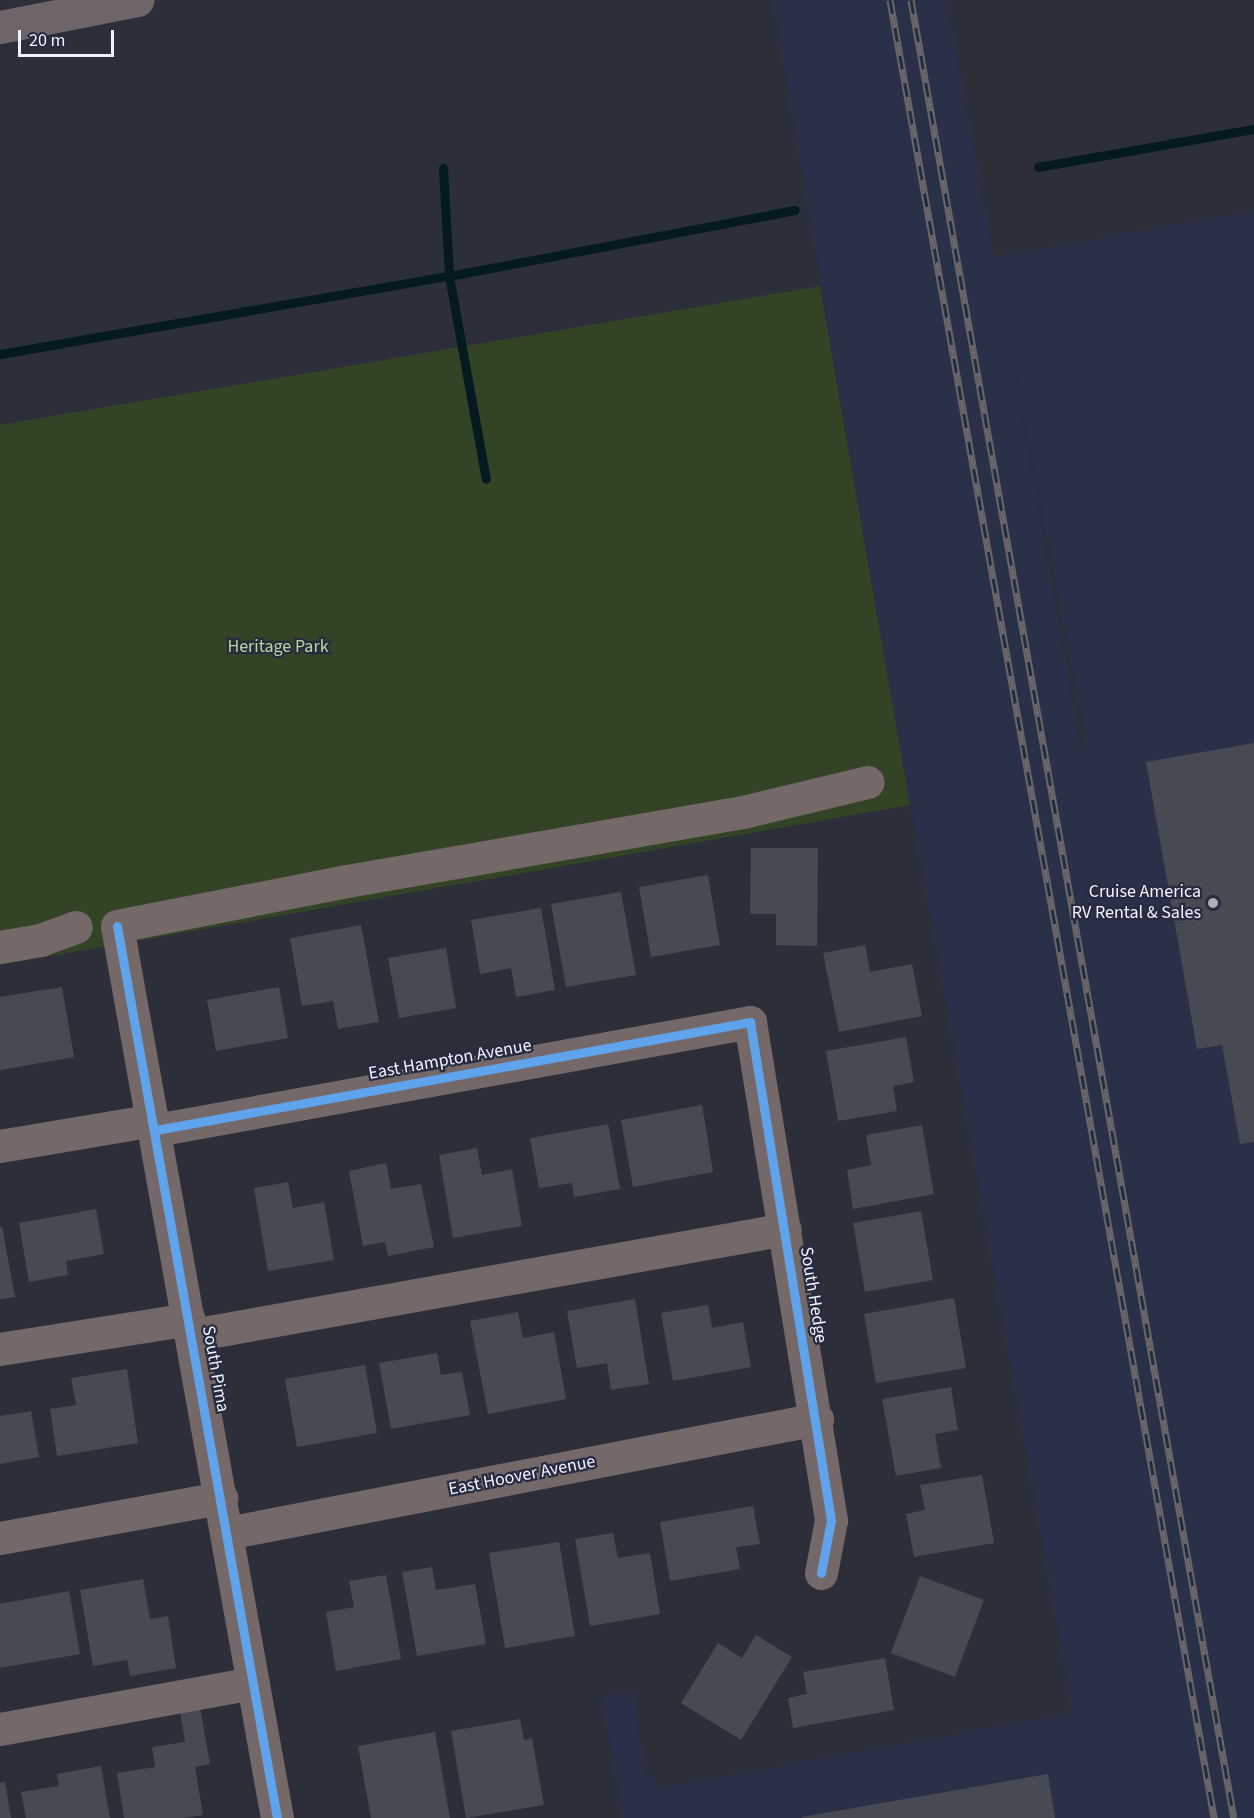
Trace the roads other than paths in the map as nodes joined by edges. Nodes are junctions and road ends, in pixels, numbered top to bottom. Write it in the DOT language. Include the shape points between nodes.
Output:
graph roads {
  1 [pos="137,0"];
  2 [pos="0,27"];
  3 [pos="868,782"];
  4 [pos="76,927"];
  5 [pos="0,947"];
  6 [pos="750,1022"];
  7 [pos="155,1125"];
  8 [pos="0,1146"];
  9 [pos="785,1229"];
  10 [pos="190,1327"];
  11 [pos="0,1349"];
  12 [pos="817,1419"];
  13 [pos="221,1498"];
  14 [pos="227,1533"];
  15 [pos="0,1538"];
  16 [pos="821,1573"];
  17 [pos="253,1683"];
  18 [pos="0,1729"];
  19 [pos="277,1818"];
  1 -- 2 [label="highway"];
  3 -- 7 [label="street, South Pima" via="747,811 117,926"];
  4 -- 5 [label="street" via="40,940"];
  6 -- 7 [label="street, East Hampton Avenue"];
  6 -- 9 [label="street, South Hedge"];
  7 -- 8 [label="street, East Hampton Avenue"];
  7 -- 10 [label="street, South Pima"];
  9 -- 10 [label="street"];
  9 -- 12 [label="street, South Hedge"];
  10 -- 11 [label="street"];
  10 -- 13 [label="street, South Pima"];
  12 -- 14 [label="street, East Hoover Avenue"];
  12 -- 16 [label="street, South Hedge" via="831,1520"];
  13 -- 14 [label="street, South Pima"];
  13 -- 15 [label="street"];
  14 -- 17 [label="street, South Pima"];
  17 -- 18 [label="street"];
  17 -- 19 [label="street, South Pima"];
}
